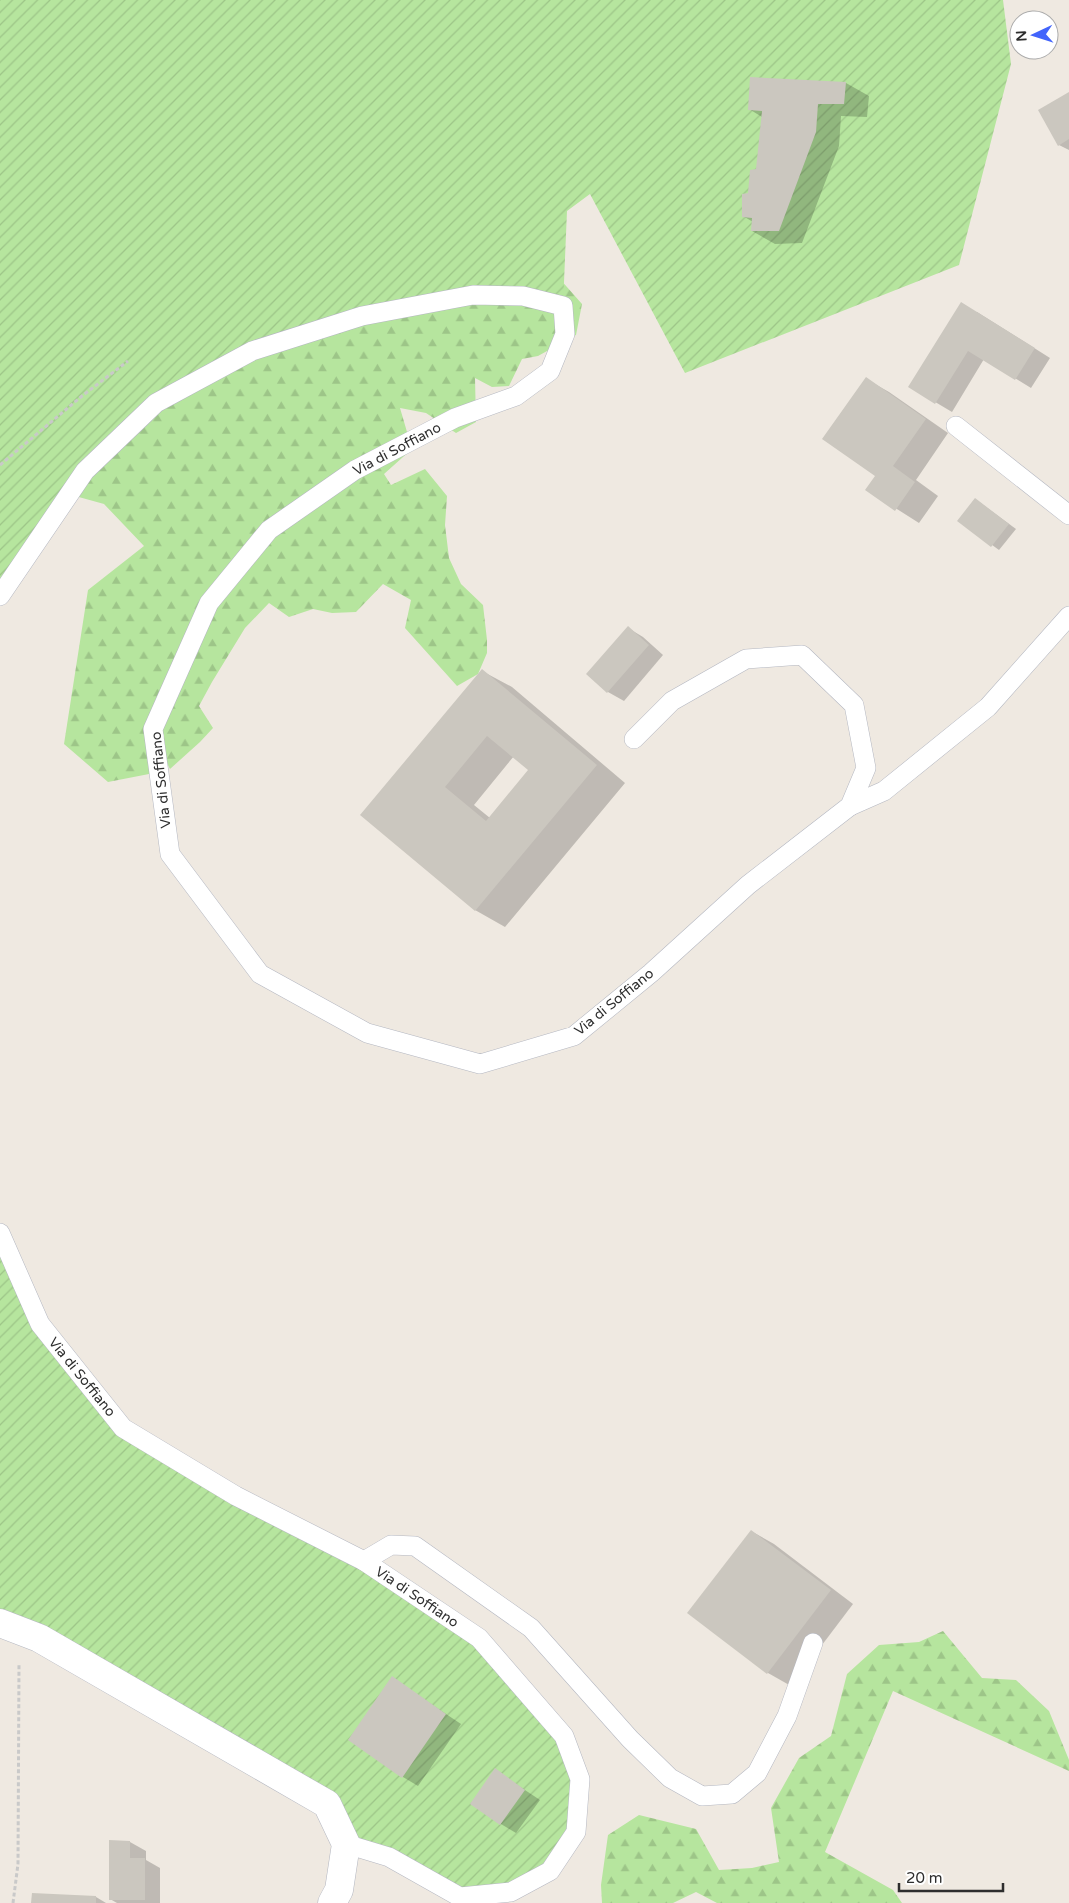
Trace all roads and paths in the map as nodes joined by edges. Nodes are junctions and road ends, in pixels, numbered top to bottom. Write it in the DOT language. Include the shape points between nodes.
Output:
graph roads {
  1 [pos="128,361"];
  2 [pos="956,426"];
  3 [pos="0,465"];
  4 [pos="1069,515"];
  5 [pos="0,596"];
  6 [pos="1069,616"];
  7 [pos="634,740"];
  8 [pos="850,806"];
  9 [pos="0,1233"];
  10 [pos="364,1561"];
  11 [pos="10,1627"];
  12 [pos="813,1643"];
  13 [pos="346,1844"];
  14 [pos="13,1903"];
  15 [pos="332,1903"];
  1 -- 3 [label="path"];
  2 -- 4 [label="lane"];
  5 -- 8 [label="lane, Via di Soffiano" via="85,471 156,403 252,351 362,316 473,295 523,296 563,306 565,334 550,371 516,396 454,418 355,470 269,530 209,603 153,729 170,854 260,974 368,1032 480,1064 574,1036 651,973 748,885"];
  6 -- 8 [label="lane" via="988,707 884,791"];
  7 -- 8 [label="lane, Via di Soffiano" via="672,701 746,659 802,654 854,705 866,768"];
  9 -- 10 [label="lane, Via di Soffiano" via="40,1324 124,1428 236,1496"];
  10 -- 12 [label="lane" via="390,1545 415,1546 531,1628 630,1739 670,1778 702,1796 732,1794 756,1773 787,1716"];
  10 -- 13 [label="lane, Via di Soffiano" via="479,1638 564,1736 580,1779 576,1832 550,1871 511,1892 460,1898 388,1857"];
  11 -- 13 [label="street" via="39,1638 327,1804"];
  11 -- 14 [label="path" via="18,1864"];
  13 -- 15 [label="street" via="339,1890"];
}
